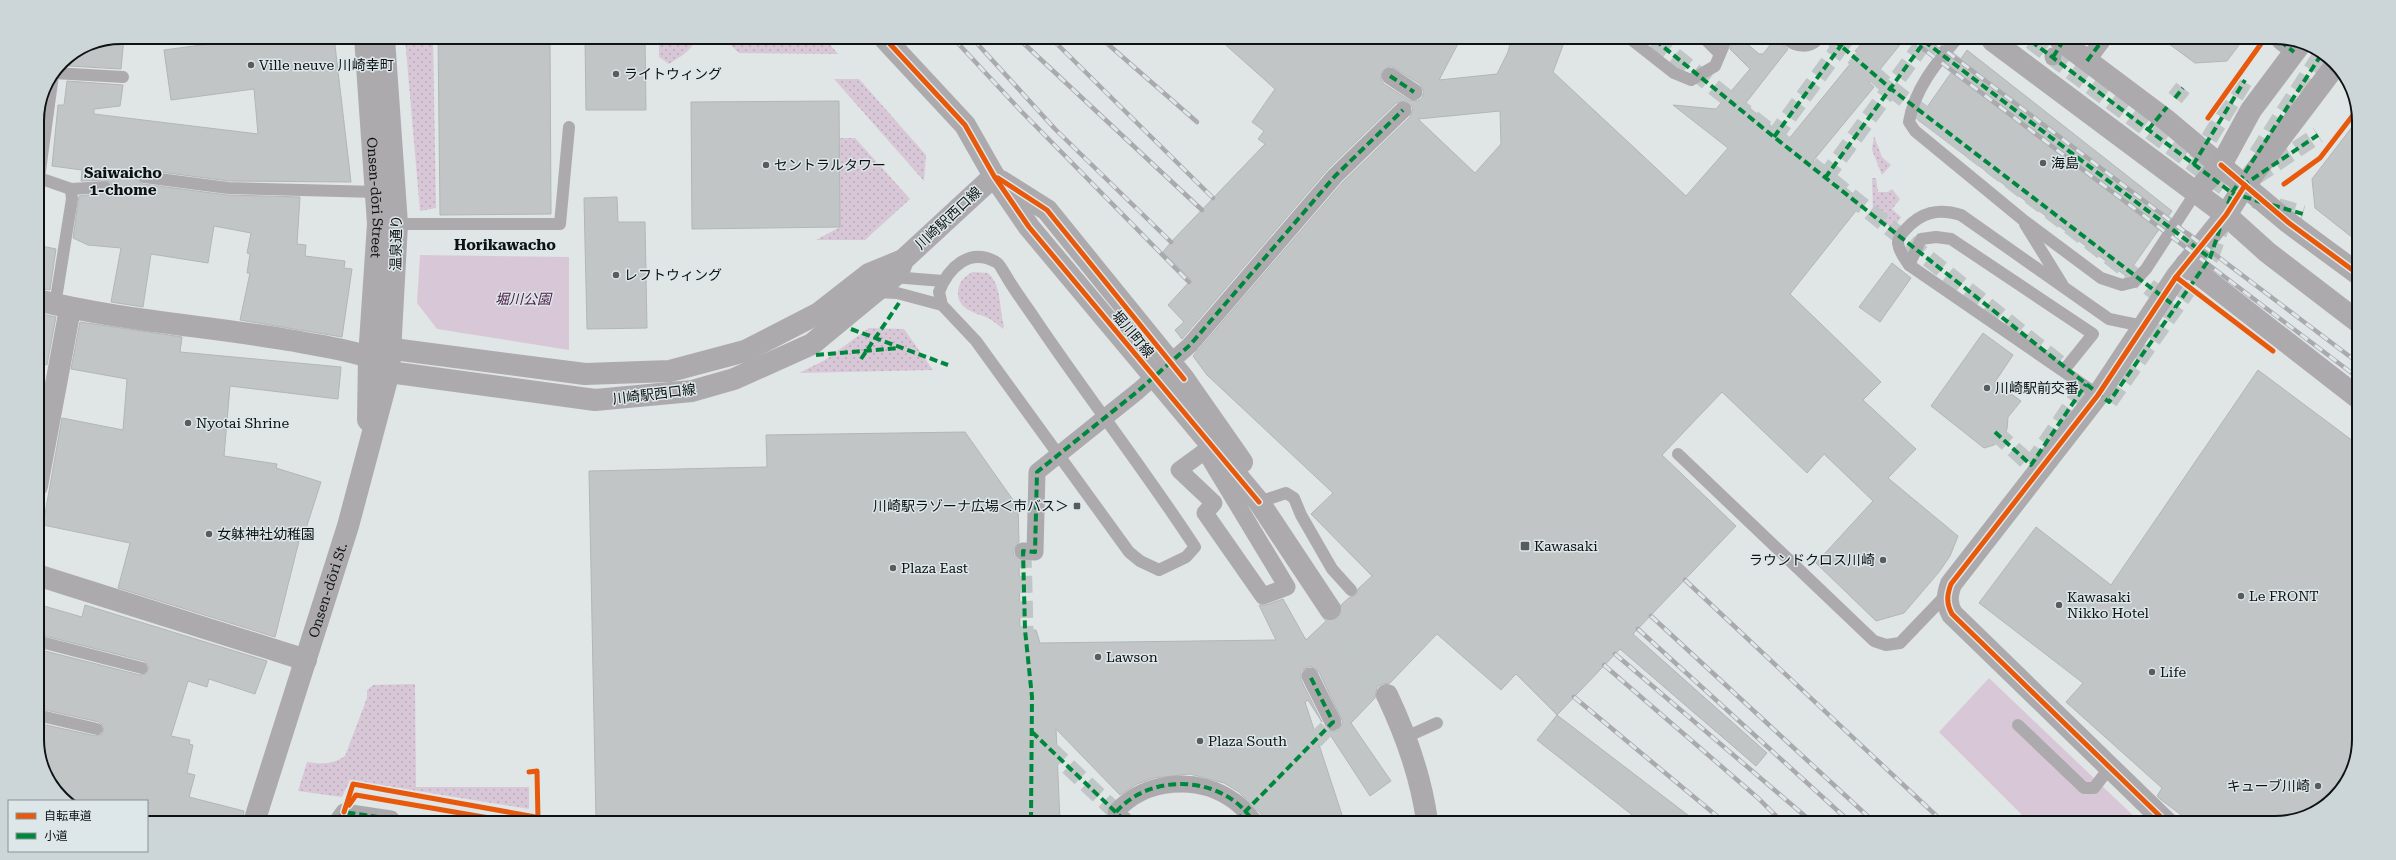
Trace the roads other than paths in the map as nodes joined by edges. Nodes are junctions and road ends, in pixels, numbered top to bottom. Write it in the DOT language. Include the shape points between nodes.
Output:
graph roads {
  1 [pos="365,44"];
  2 [pos="384,44"];
  3 [pos="891,44"];
  4 [pos="1637,44"];
  5 [pos="1710,44"];
  6 [pos="1724,44"];
  7 [pos="1793,44"];
  8 [pos="1810,44"];
  9 [pos="1953,44"];
  10 [pos="1997,44"];
  11 [pos="2100,44"];
  12 [pos="2292,45"];
  13 [pos="2056,51"];
  14 [pos="1720,54"];
  15 [pos="2087,61"];
  16 [pos="2333,70"];
  17 [pos="60,73"];
  18 [pos="1390,76"];
  19 [pos="123,77"];
  20 [pos="51,90"];
  21 [pos="1414,92"];
  22 [pos="1403,110"];
  23 [pos="569,128"];
  24 [pos="44,141"];
  25 [pos="2221,165"];
  26 [pos="994,176"];
  27 [pos="144,177"];
  28 [pos="44,180"];
  29 [pos="2245,185"];
  30 [pos="105,187"];
  31 [pos="71,189"];
  32 [pos="377,192"];
  33 [pos="2196,192"];
  34 [pos="2226,216"];
  35 [pos="2022,219"];
  36 [pos="387,224"];
  37 [pos="2186,264"];
  38 [pos="1909,265"];
  39 [pos="898,268"];
  40 [pos="2352,270"];
  41 [pos="943,281"];
  42 [pos="873,283"];
  43 [pos="2064,288"];
  44 [pos="54,305"];
  45 [pos="942,305"];
  46 [pos="2352,316"];
  47 [pos="2143,326"];
  48 [pos="376,351"];
  49 [pos="2064,370"];
  50 [pos="389,372"];
  51 [pos="2352,393"];
  52 [pos="2098,395"];
  53 [pos="44,411"];
  54 [pos="369,447"];
  55 [pos="1205,451"];
  56 [pos="1678,454"];
  57 [pos="1259,502"];
  58 [pos="1023,551"];
  59 [pos="44,577"];
  60 [pos="1351,590"];
  61 [pos="1948,593"];
  62 [pos="1330,608"];
  63 [pos="44,643"];
  64 [pos="306,660"];
  65 [pos="142,668"];
  66 [pos="1310,676"];
  67 [pos="1387,695"];
  68 [pos="44,717"];
  69 [pos="1333,722"];
  70 [pos="1437,723"];
  71 [pos="2018,725"];
  72 [pos="97,729"];
  73 [pos="1406,737"];
  74 [pos="2110,767"];
  75 [pos="341,815"];
  76 [pos="256,816"];
  77 [pos="354,816"];
  78 [pos="1120,816"];
  79 [pos="1244,816"];
  80 [pos="1426,816"];
  81 [pos="2160,816"];
  1 -- 32 [label="street, Onsen-dōri Street"];
  2 -- 36 [label="street, 温泉通り"];
  3 -- 26 [label="street, 堀川町線" via="965,125"];
  4 -- 14 [label="lane" via="1674,73 1691,80 1715,66"];
  5 -- 14 [label="lane"];
  6 -- 14 [label="lane"];
  7 -- 8 [label="lane"];
  9 -- 35 [label="lane" via="1932,70 1911,108 1909,122 1915,131"];
  10 -- 33 [label="street"];
  11 -- 15 [label="street"];
  12 -- 25 [label="main road" via="2251,110"];
  13 -- 15 [label="street"];
  15 -- 25 [label="street" via="2165,119"];
  16 -- 29 [label="main road"];
  17 -- 19 [label="lane"];
  18 -- 21 [label="street"];
  20 -- 24 [label="lane"];
  22 -- 58 [label="street, bridge" via="1335,176 1187,351 1037,472 1035,552"];
  23 -- 36 [label="lane" via="560,224"];
  25 -- 29 [label="street"];
  25 -- 33 [label="street"];
  26 -- 39 [label="street, 川崎駅西口線"];
  26 -- 57 [label="street, 堀川町線" via="1028,227"];
  27 -- 32 [label="lane" via="228,188"];
  28 -- 31 [label="lane"];
  29 -- 34 [label="street"];
  29 -- 40 [label="street" via="2288,223"];
  30 -- 31 [label="lane"];
  31 -- 44 [label="lane" via="72,199"];
  32 -- 36 [label="street, Onsen-dōri Street"];
  33 -- 34 [label="street"];
  33 -- 35 [label="lane" via="2146,269 2134,282 2122,285 2101,278"];
  34 -- 37 [label="street"];
  34 -- 46 [label="street" via="2267,252"];
  35 -- 43 [label="lane"];
  36 -- 48 [label="street, Onsen-dōri Street"];
  37 -- 47 [label="street"];
  37 -- 51 [label="street"];
  38 -- 43 [label="lane" via="1902,255 1898,242 1901,234 1914,220 1931,211 1949,211 1961,215"];
  38 -- 49 [label="lane" via="2032,351"];
  38 -- 49 [label="lane" via="1921,239 1951,239 2092,334"];
  39 -- 41 [label="lane"];
  39 -- 42 [label="street, 川崎駅西口線"];
  41 -- 45 [label="lane" via="939,292"];
  41 -- 45 [label="lane" via="952,268 963,260 977,257 998,263 1014,290 1114,428 1195,547 1186,557 1159,570 1140,562 1129,552 976,341"];
  42 -- 45 [label="lane" via="897,293"];
  42 -- 48 [label="street, 川崎駅西口線" via="745,351 670,371 585,374"];
  42 -- 50 [label="street, 川崎駅西口線" via="812,344 734,379 692,391 595,400"];
  43 -- 47 [label="lane" via="2109,319"];
  44 -- 48 [label="street" via="256,334 352,352"];
  44 -- 53 [label="street"];
  47 -- 52 [label="street"];
  48 -- 50 [label="street, 川崎駅西口線"];
  48 -- 54 [label="street, Onsen-dōri St."];
  49 -- 52 [label="lane"];
  50 -- 54 [label="street"];
  52 -- 61 [label="street" via="1951,584"];
  54 -- 64 [label="street, Onsen-dōri St." via="348,526"];
  55 -- 55 [label="street" via="1234,498 1286,587 1263,596 1205,513 1214,503 1179,470"];
  56 -- 61 [label="lane" via="1874,641 1886,645 1900,643"];
  57 -- 60 [label="lane" via="1286,493 1294,498 1332,569"];
  57 -- 62 [label="street, 堀川町線"];
  59 -- 64 [label="street"];
  61 -- 74 [label="street" via="1948,607 1952,614"];
  63 -- 65 [label="lane"];
  64 -- 76 [label="street, Onsen-dōri St."];
  66 -- 69 [label="street"];
  67 -- 73 [label="street"];
  68 -- 72 [label="lane"];
  70 -- 73 [label="lane"];
  71 -- 74 [label="lane" via="2084,788 2094,788"];
  73 -- 80 [label="street"];
  74 -- 81 [label="street"];
  75 -- 77 [label="street"];
  78 -- 79 [label="street" via="1116,812 1125,801 1151,788 1180,783 1209,788 1234,801"];
}
